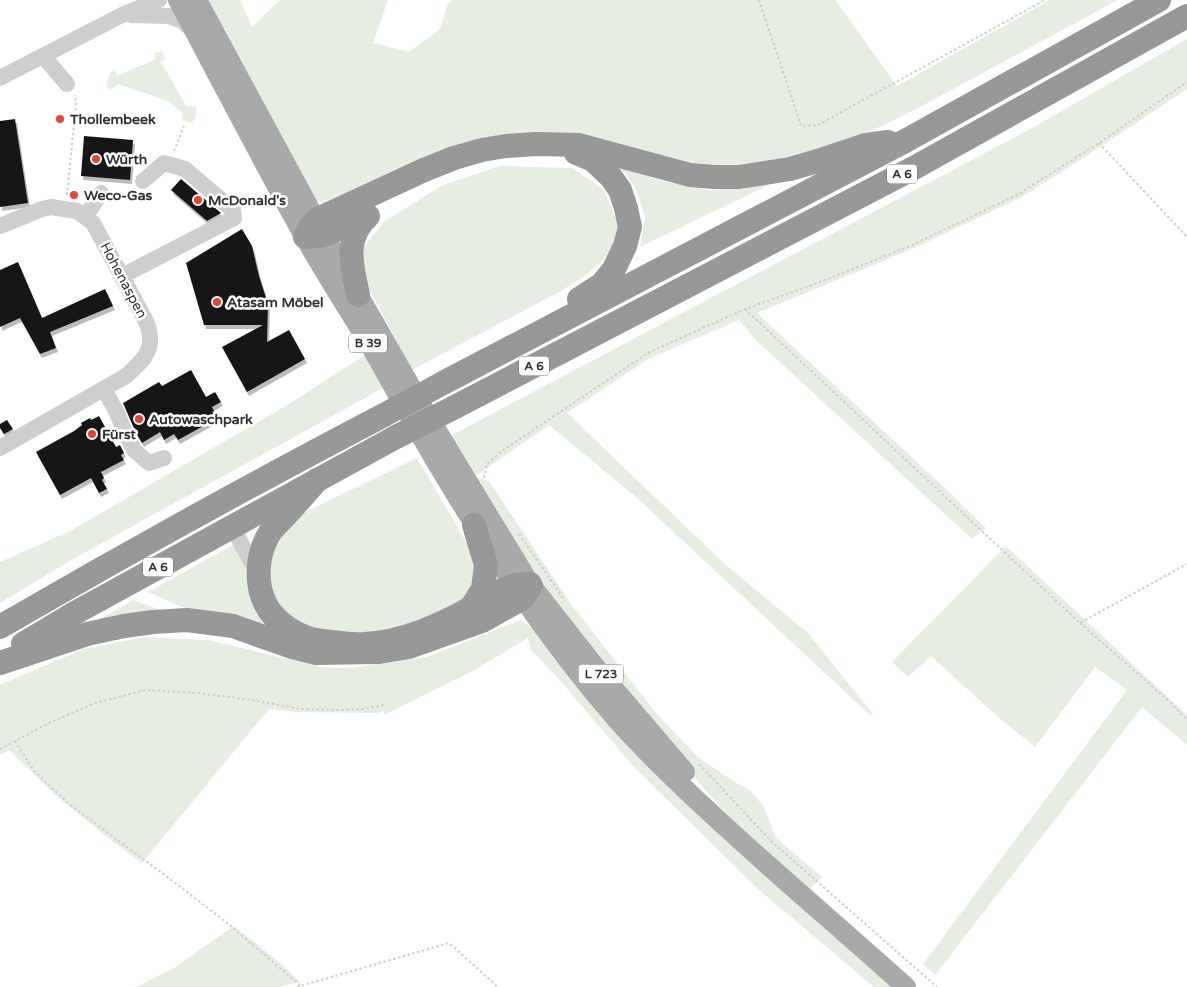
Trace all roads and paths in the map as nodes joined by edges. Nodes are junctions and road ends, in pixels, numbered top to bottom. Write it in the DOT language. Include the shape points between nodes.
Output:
graph roads {
  1 [pos="133,0"];
  2 [pos="159,0"];
  3 [pos="178,0"];
  4 [pos="197,0"];
  5 [pos="759,0"];
  6 [pos="1045,0"];
  7 [pos="1159,0"];
  8 [pos="122,15"];
  9 [pos="1187,16"];
  10 [pos="195,32"];
  11 [pos="43,56"];
  12 [pos="0,78"];
  13 [pos="1187,82"];
  14 [pos="70,86"];
  15 [pos="184,126"];
  16 [pos="907,140"];
  17 [pos="1099,143"];
  18 [pos="559,145"];
  19 [pos="169,165"];
  20 [pos="424,170"];
  21 [pos="143,181"];
  22 [pos="101,194"];
  23 [pos="66,209"];
  24 [pos="85,217"];
  25 [pos="366,218"];
  26 [pos="0,226"];
  27 [pos="315,231"];
  28 [pos="1187,237"];
  29 [pos="122,276"];
  30 [pos="358,295"];
  31 [pos="745,309"];
  32 [pos="517,345"];
  33 [pos="104,389"];
  34 [pos="0,448"];
  35 [pos="164,458"];
  36 [pos="317,480"];
  37 [pos="484,480"];
  38 [pos="474,525"];
  39 [pos="232,526"];
  40 [pos="515,529"];
  41 [pos="516,560"];
  42 [pos="1187,564"];
  43 [pos="258,569"];
  44 [pos="522,589"];
  45 [pos="563,598"];
  46 [pos="471,608"];
  47 [pos="1080,623"];
  48 [pos="0,627"];
  49 [pos="0,658"];
  50 [pos="0,663"];
  51 [pos="384,705"];
  52 [pos="1187,719"];
  53 [pos="15,741"];
  54 [pos="0,749"];
  55 [pos="697,761"];
  56 [pos="301,986"];
  57 [pos="298,987"];
  58 [pos="498,987"];
  59 [pos="906,987"];
  60 [pos="937,987"];
  1 -- 8 [label="street"];
  2 -- 8 [label="street"];
  3 -- 10 [label="main road, B 39"];
  4 -- 27 [label="main road, B 39"];
  5 -- 6 [label="path" via="801,126 818,125"];
  7 -- 16 [label="highway, A 6"];
  8 -- 10 [label="street" via="169,16 182,21"];
  8 -- 11 [label="street"];
  9 -- 36 [label="highway, A 6, bridge" via="912,169"];
  10 -- 27 [label="main road, B 39" via="238,115"];
  11 -- 12 [label="street"];
  11 -- 14 [label="street"];
  13 -- 17 [label="path"];
  14 -- 23 [label="path" via="76,104"];
  15 -- 19 [label="path"];
  16 -- 18 [label="highway" via="866,145 790,169 739,177 690,175 579,145"];
  16 -- 32 [label="highway, A 6"];
  17 -- 28 [label="path"];
  17 -- 31 [label="path" via="1017,195 919,242"];
  18 -- 20 [label="highway" via="482,150"];
  18 -- 32 [label="highway" via="593,160 612,177 620,190 630,227 614,269 602,284"];
  19 -- 21 [label="street" via="164,164"];
  19 -- 29 [label="street" via="185,169 234,210 234,218"];
  20 -- 25 [label="highway"];
  20 -- 27 [label="highway"];
  22 -- 24 [label="street"];
  23 -- 24 [label="street, Hohenaspen"];
  23 -- 26 [label="street, Hohenaspen" via="42,209"];
  24 -- 29 [label="street, Hohenaspen" via="93,223"];
  25 -- 27 [label="highway"];
  25 -- 30 [label="highway" via="355,232 352,244 351,264"];
  27 -- 30 [label="main road, B 39"];
  27 -- 38 [label="main road, B 39" via="342,300"];
  29 -- 33 [label="street, Hohenaspen" via="149,327 150,340 148,352 141,362"];
  30 -- 41 [label="main road, B 39"];
  31 -- 37 [label="path" via="648,353 502,451 487,464"];
  31 -- 47 [label="path"];
  32 -- 48 [label="highway, A 6, bridge" via="292,462"];
  33 -- 34 [label="street, Hohenaspen"];
  33 -- 35 [label="street" via="135,451 149,464"];
  36 -- 39 [label="highway, A 6"];
  36 -- 43 [label="highway" via="270,533"];
  38 -- 44 [label="main road, L 723"];
  38 -- 46 [label="highway" via="486,565 483,589"];
  39 -- 43 [label="street"];
  39 -- 49 [label="highway, A 6"];
  40 -- 45 [label="path"];
  41 -- 44 [label="main road, L 723"];
  42 -- 47 [label="path"];
  43 -- 46 [label="highway" via="265,604 275,619 304,637 318,641 364,644 407,637"];
  44 -- 46 [label="highway" via="496,593"];
  44 -- 50 [label="highway" via="482,621 409,647 379,652 316,653 233,626 187,620 124,626 87,634"];
  44 -- 59 [label="main road, L 723" via="550,636 618,720 652,756 749,848"];
  47 -- 52 [label="path"];
  51 -- 53 [label="path" via="363,709 300,709 198,693 146,690 95,703"];
  53 -- 54 [label="path"];
  53 -- 56 [label="path" via="34,770 68,803 226,922"];
  55 -- 60 [label="path" via="771,841"];
  56 -- 57 [label="path"];
  56 -- 58 [label="path" via="449,943"];
}
